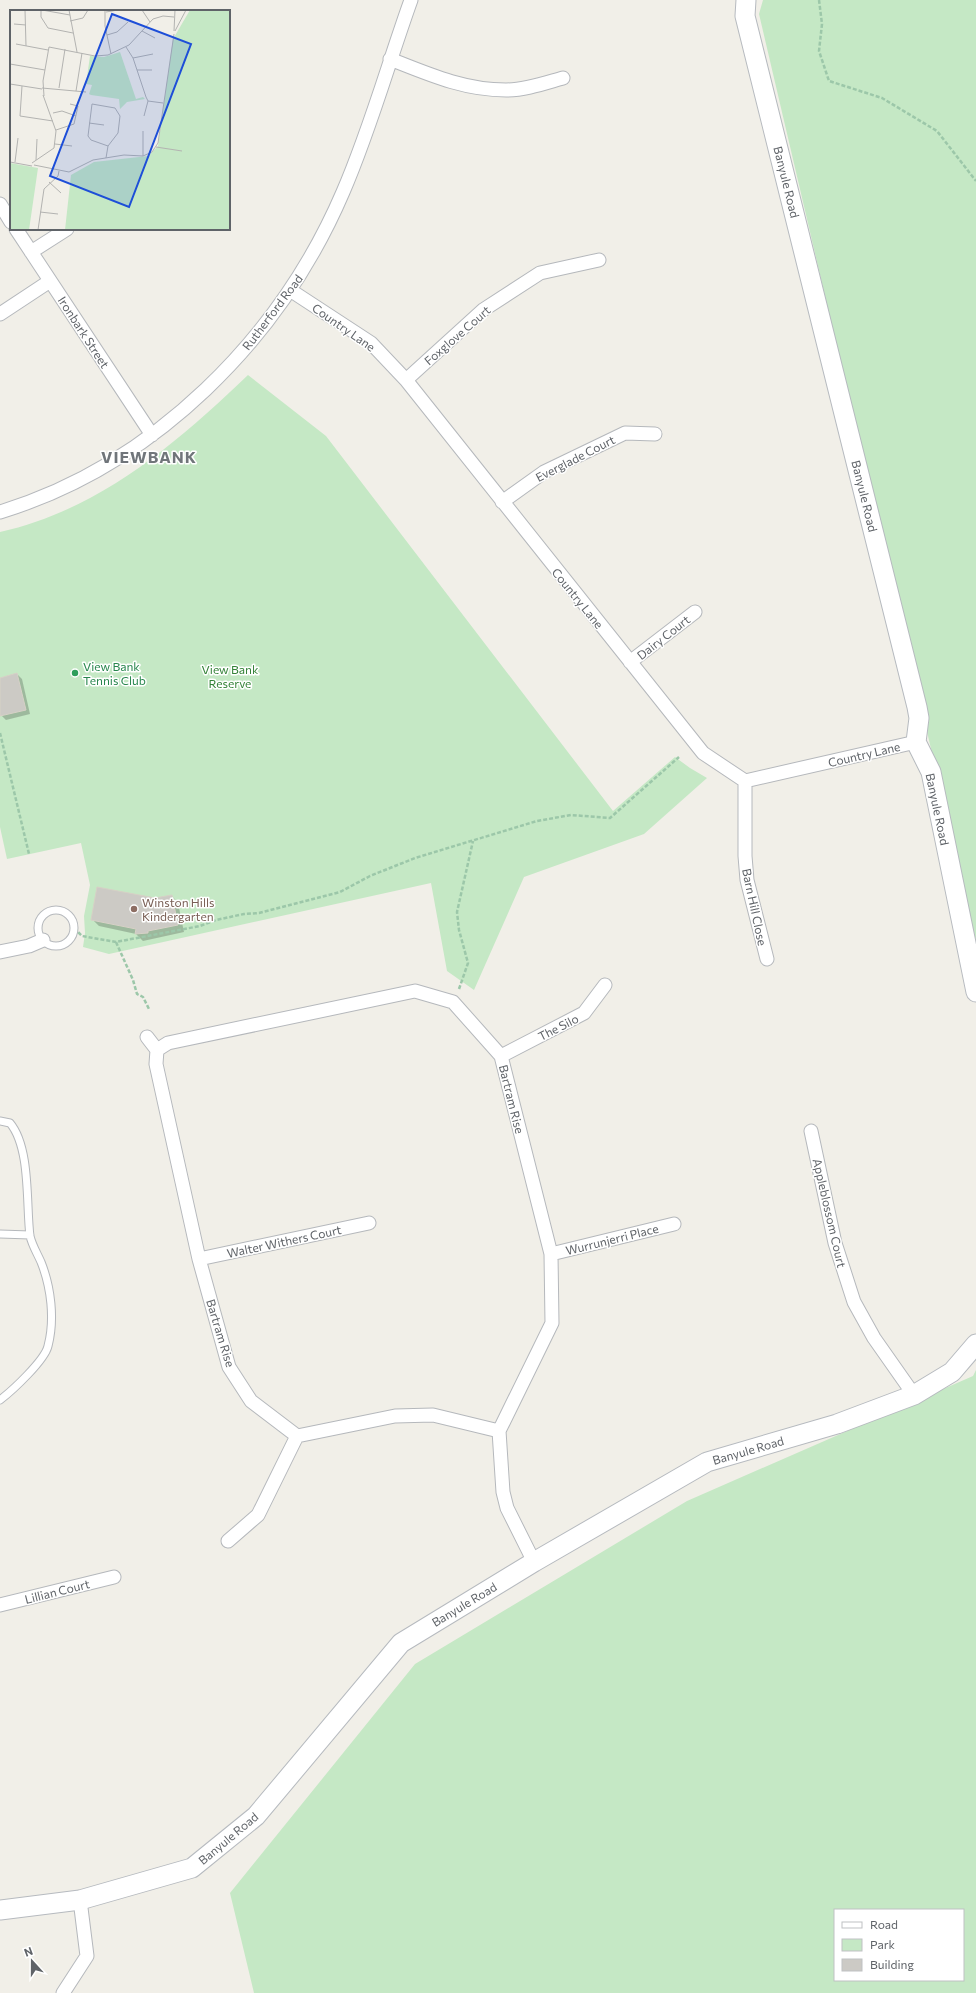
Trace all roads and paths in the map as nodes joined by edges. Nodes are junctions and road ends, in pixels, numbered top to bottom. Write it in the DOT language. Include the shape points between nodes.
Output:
graph roads {
  1 [pos="411,0"];
  2 [pos="746,0"];
  3 [pos="819,0"];
  4 [pos="390,59"];
  5 [pos="563,78"];
  6 [pos="976,181"];
  7 [pos="0,204"];
  8 [pos="10,220"];
  9 [pos="17,230"];
  10 [pos="65,230"];
  11 [pos="31,252"];
  12 [pos="599,260"];
  13 [pos="50,281"];
  14 [pos="290,290"];
  15 [pos="0,314"];
  16 [pos="406,380"];
  17 [pos="655,434"];
  18 [pos="152,435"];
  19 [pos="502,502"];
  20 [pos="0,512"];
  21 [pos="695,612"];
  22 [pos="630,662"];
  23 [pos="0,733"];
  24 [pos="916,742"];
  25 [pos="679,757"];
  26 [pos="745,781"];
  27 [pos="473,841"];
  28 [pos="29,854"];
  29 [pos="74,928"];
  30 [pos="44,940"];
  31 [pos="116,942"];
  32 [pos="0,952"];
  33 [pos="767,960"];
  34 [pos="605,985"];
  35 [pos="976,992"];
  36 [pos="453,1002"];
  37 [pos="148,1009"];
  38 [pos="147,1037"];
  39 [pos="157,1050"];
  40 [pos="501,1056"];
  41 [pos="0,1121"];
  42 [pos="811,1131"];
  43 [pos="369,1223"];
  44 [pos="674,1224"];
  45 [pos="0,1234"];
  46 [pos="30,1235"];
  47 [pos="550,1254"];
  48 [pos="199,1259"];
  49 [pos="976,1344"];
  50 [pos="914,1395"];
  51 [pos="0,1400"];
  52 [pos="500,1431"];
  53 [pos="297,1436"];
  54 [pos="228,1541"];
  55 [pos="534,1562"];
  56 [pos="114,1577"];
  57 [pos="0,1605"];
  58 [pos="80,1900"];
  59 [pos="0,1910"];
  60 [pos="63,1993"];
  1 -- 4 [label="street, Rutherford Road"];
  2 -- 24 [label="street, Banyule Road" via="745,16 917,707 919,718"];
  3 -- 6 [label="path" via="822,24 819,51 830,81 882,98 937,131"];
  4 -- 5 [label="street" via="462,86 485,89 529,87"];
  4 -- 14 [label="street, Rutherford Road" via="343,192 311,257"];
  7 -- 8 [label="street"];
  9 -- 11 [label="street, Ironbark Street"];
  10 -- 11 [label="street"];
  11 -- 13 [label="street, Ironbark Street"];
  12 -- 16 [label="street, Foxglove Court" via="540,273 483,310"];
  13 -- 15 [label="street"];
  13 -- 18 [label="street, Ironbark Street"];
  14 -- 16 [label="street, Country Lane" via="370,343"];
  14 -- 18 [label="street, Rutherford Road" via="264,326 232,362"];
  16 -- 19 [label="street, Country Lane"];
  17 -- 19 [label="street, Everglade Court" via="625,433 544,472"];
  18 -- 20 [label="street, Rutherford Road" via="94,473 55,492"];
  19 -- 22 [label="street, Country Lane"];
  21 -- 22 [label="street, Dairy Court"];
  22 -- 26 [label="street, Country Lane" via="703,753"];
  23 -- 28 [label="path"];
  24 -- 26 [label="street, Country Lane"];
  24 -- 35 [label="street, Banyule Road" via="931,772"];
  25 -- 27 [label="path" via="610,818 555,816"];
  26 -- 33 [label="street, Barn Hill Close" via="744,856 747,880"];
  27 -- 31 [label="path" via="375,873 332,894 259,914 244,914 200,926"];
  27 -- 36 [label="path" via="456,917 468,963"];
  29 -- 30 [label="lane" via="69,940 63,944 49,944"];
  29 -- 30 [label="lane" via="70,916 65,912 52,910 42,917 39,923 38,929"];
  29 -- 31 [label="path" via="82,936"];
  30 -- 32 [label="street"];
  31 -- 37 [label="path" via="137,994 143,997"];
  34 -- 40 [label="street, The Silo" via="584,1013"];
  36 -- 39 [label="street" via="415,991 168,1042"];
  36 -- 40 [label="street, Bartram Rise"];
  38 -- 39 [label="street"];
  39 -- 48 [label="street, Bartram Rise" via="156,1064"];
  40 -- 47 [label="street, Bartram Rise"];
  41 -- 46 [label="lane" via="13,1127 22,1152 28,1192"];
  42 -- 50 [label="street, Appleblossom Court" via="835,1243 854,1302 874,1338"];
  43 -- 48 [label="street, Walter Withers Court"];
  44 -- 47 [label="street, Wurrunjerri Place"];
  45 -- 46 [label="lane"];
  46 -- 51 [label="lane" via="43,1267 49,1291 48,1348 42,1359"];
  47 -- 52 [label="street, Bartram Rise" via="552,1323"];
  48 -- 53 [label="street, Bartram Rise" via="229,1367 250,1401"];
  49 -- 50 [label="street, Banyule Road" via="952,1372"];
  50 -- 55 [label="street, Banyule Road" via="837,1424 707,1462"];
  52 -- 53 [label="street" via="433,1415 395,1416"];
  52 -- 55 [label="street, Bartram Rise" via="503,1492 507,1508"];
  53 -- 54 [label="street" via="258,1515"];
  55 -- 58 [label="street, Banyule Road" via="401,1643 256,1816 192,1868"];
  56 -- 57 [label="street, Lillian Court"];
  58 -- 59 [label="street, Banyule Road"];
  58 -- 60 [label="street" via="87,1956"];
}
